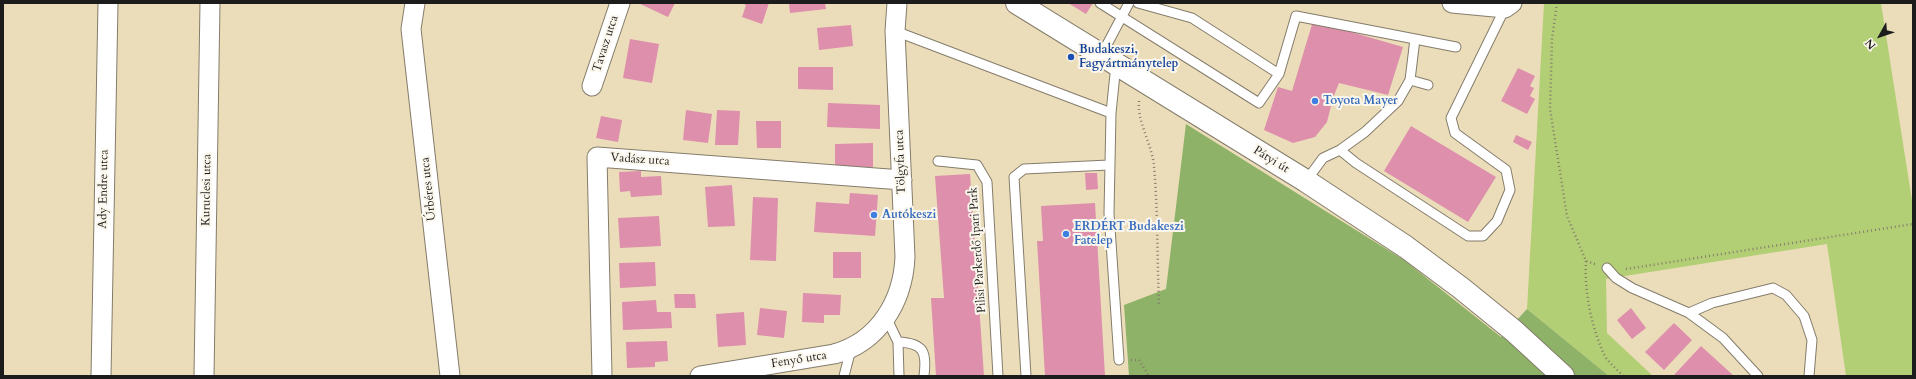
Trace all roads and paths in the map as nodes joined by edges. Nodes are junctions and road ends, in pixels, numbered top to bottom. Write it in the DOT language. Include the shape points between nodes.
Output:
graph roads {
  1 [pos="108,3"];
  2 [pos="210,3"];
  3 [pos="415,3"];
  4 [pos="620,3"];
  5 [pos="897,3"];
  6 [pos="1017,3"];
  7 [pos="1100,3"];
  8 [pos="1129,3"];
  9 [pos="1138,3"];
  10 [pos="1452,3"];
  11 [pos="1557,3"];
  12 [pos="1509,6"];
  13 [pos="1123,17"];
  14 [pos="896,31"];
  15 [pos="1415,39"];
  16 [pos="1456,47"];
  17 [pos="1109,58"];
  18 [pos="1280,74"];
  19 [pos="1141,78"];
  20 [pos="1410,80"];
  21 [pos="1428,85"];
  22 [pos="592,86"];
  23 [pos="1111,113"];
  24 [pos="1340,150"];
  25 [pos="938,162"];
  26 [pos="1109,166"];
  27 [pos="902,180"];
  28 [pos="1306,182"];
  29 [pos="1913,224"];
  30 [pos="1586,261"];
  31 [pos="1607,268"];
  32 [pos="1159,304"];
  33 [pos="1689,313"];
  34 [pos="886,317"];
  35 [pos="898,342"];
  36 [pos="851,348"];
  37 [pos="1119,360"];
  38 [pos="101,376"];
  39 [pos="204,376"];
  40 [pos="450,376"];
  41 [pos="602,376"];
  42 [pos="700,376"];
  43 [pos="844,376"];
  44 [pos="899,376"];
  45 [pos="924,376"];
  46 [pos="998,376"];
  47 [pos="1026,376"];
  48 [pos="1149,376"];
  49 [pos="1563,376"];
  50 [pos="1623,376"];
  51 [pos="1758,376"];
  52 [pos="1809,376"];
  1 -- 38 [label="street, Ady Endre utca"];
  2 -- 39 [label="street, Kuruclesi utca"];
  3 -- 40 [label="street, Úrbéres utca" via="411,29"];
  4 -- 22 [label="street, Tavasz utca"];
  5 -- 14 [label="street, Tölgyfa utca"];
  6 -- 17 [label="main road, Pátyi út"];
  7 -- 13 [label="lane"];
  8 -- 13 [label="lane"];
  9 -- 18 [label="lane" via="1192,18"];
  10 -- 12 [label="street"];
  11 -- 30 [label="path" via="1552,39 1550,109 1567,216"];
  12 -- 24 [label="lane" via="1451,118 1454,133 1506,170 1510,190 1497,221 1483,236 1468,236"];
  13 -- 17 [label="lane"];
  13 -- 18 [label="lane" via="1259,103"];
  14 -- 23 [label="lane"];
  14 -- 27 [label="street, Tölgyfa utca"];
  15 -- 16 [label="lane"];
  15 -- 18 [label="lane" via="1296,16"];
  15 -- 20 [label="lane"];
  17 -- 19 [label="main road, Pátyi út"];
  17 -- 23 [label="lane"];
  19 -- 28 [label="main road, Pátyi út"];
  19 -- 32 [label="path" via="1138,110 1154,164"];
  20 -- 21 [label="lane"];
  20 -- 24 [label="lane" via="1398,101"];
  23 -- 26 [label="lane"];
  24 -- 28 [label="lane" via="1323,158"];
  25 -- 46 [label="lane, Pilisi Parkerdő Ipari Park" via="977,165 987,182"];
  26 -- 37 [label="lane" via="1110,243"];
  26 -- 47 [label="lane" via="1024,169 1014,177"];
  27 -- 34 [label="street, Tölgyfa utca" via="904,274 897,299"];
  27 -- 41 [label="street, Vadász utca" via="597,157"];
  28 -- 49 [label="main road, Pátyi út" via="1406,247 1461,288 1514,331"];
  29 -- 31 [label="path" via="1622,269"];
  30 -- 31 [label="path"];
  30 -- 50 [label="path" via="1585,275 1592,320 1603,354"];
  31 -- 33 [label="lane" via="1616,278 1632,288"];
  33 -- 51 [label="lane" via="1723,338"];
  33 -- 52 [label="lane" via="1712,303 1773,288 1786,295 1804,316 1812,340"];
  34 -- 35 [label="lane"];
  34 -- 36 [label="street, Tölgyfa utca" via="864,340"];
  35 -- 44 [label="lane"];
  35 -- 45 [label="lane" via="912,342 922,348 926,359"];
  36 -- 42 [label="street, Fenyő utca" via="834,354"];
  36 -- 43 [label="lane"];
  37 -- 48 [label="path" via="1139,360"];
}
